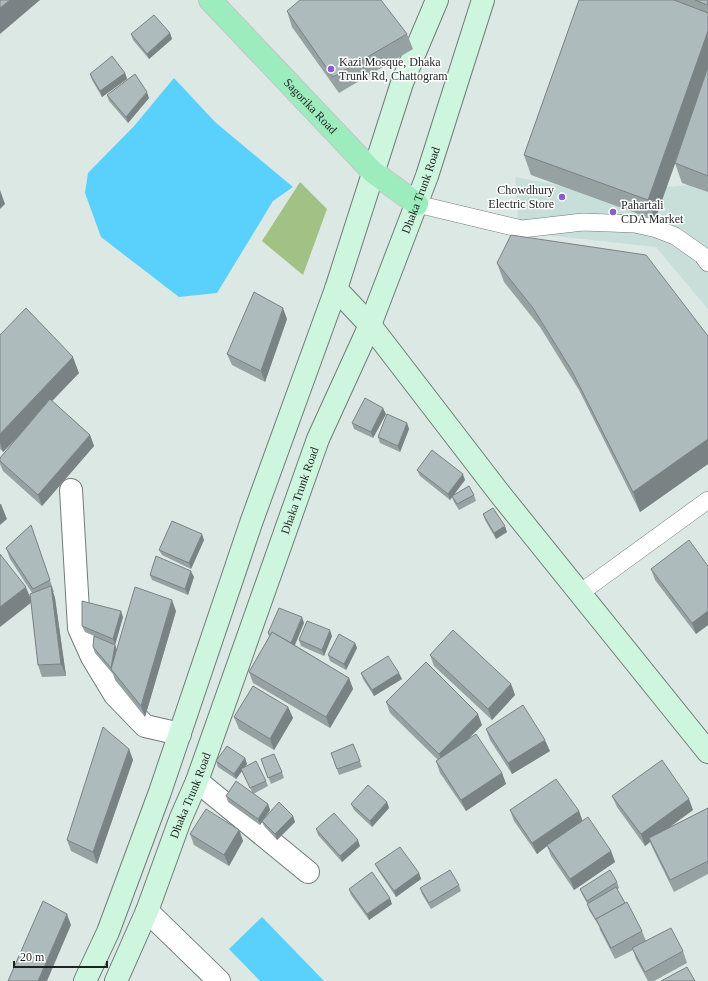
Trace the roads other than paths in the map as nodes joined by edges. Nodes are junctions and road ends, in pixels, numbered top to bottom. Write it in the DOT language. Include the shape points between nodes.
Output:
graph roads {
  1 [pos="210,0"];
  2 [pos="437,0"];
  3 [pos="483,0"];
  4 [pos="373,172"];
  5 [pos="417,204"];
  6 [pos="708,263"];
  7 [pos="336,289"];
  8 [pos="370,325"];
  9 [pos="71,490"];
  10 [pos="708,500"];
  11 [pos="580,594"];
  12 [pos="180,734"];
  13 [pos="708,752"];
  14 [pos="197,781"];
  15 [pos="308,872"];
  16 [pos="147,911"];
  17 [pos="85,981"];
  18 [pos="116,981"];
  19 [pos="219,981"];
  1 -- 4 [label="main road, Sagorika Road"];
  2 -- 4 [label="main road" via="402,83"];
  3 -- 5 [label="main road, Dhaka Trunk Road"];
  4 -- 5 [label="main road, Sagorika Road"];
  4 -- 7 [label="main road"];
  5 -- 6 [label="lane" via="522,229 583,222 635,224 675,236 702,255"];
  5 -- 8 [label="main road, Dhaka Trunk Road"];
  7 -- 8 [label="main road"];
  7 -- 12 [label="main road"];
  8 -- 11 [label="main road"];
  8 -- 14 [label="main road, Dhaka Trunk Road" via="318,439"];
  9 -- 12 [label="street" via="80,628 92,657 115,695 145,726"];
  10 -- 11 [label="lane"];
  11 -- 13 [label="main road"];
  12 -- 17 [label="main road" via="111,924"];
  14 -- 15 [label="street"];
  14 -- 16 [label="main road, Dhaka Trunk Road"];
  16 -- 18 [label="main road, Dhaka Trunk Road"];
  16 -- 19 [label="street"];
}
